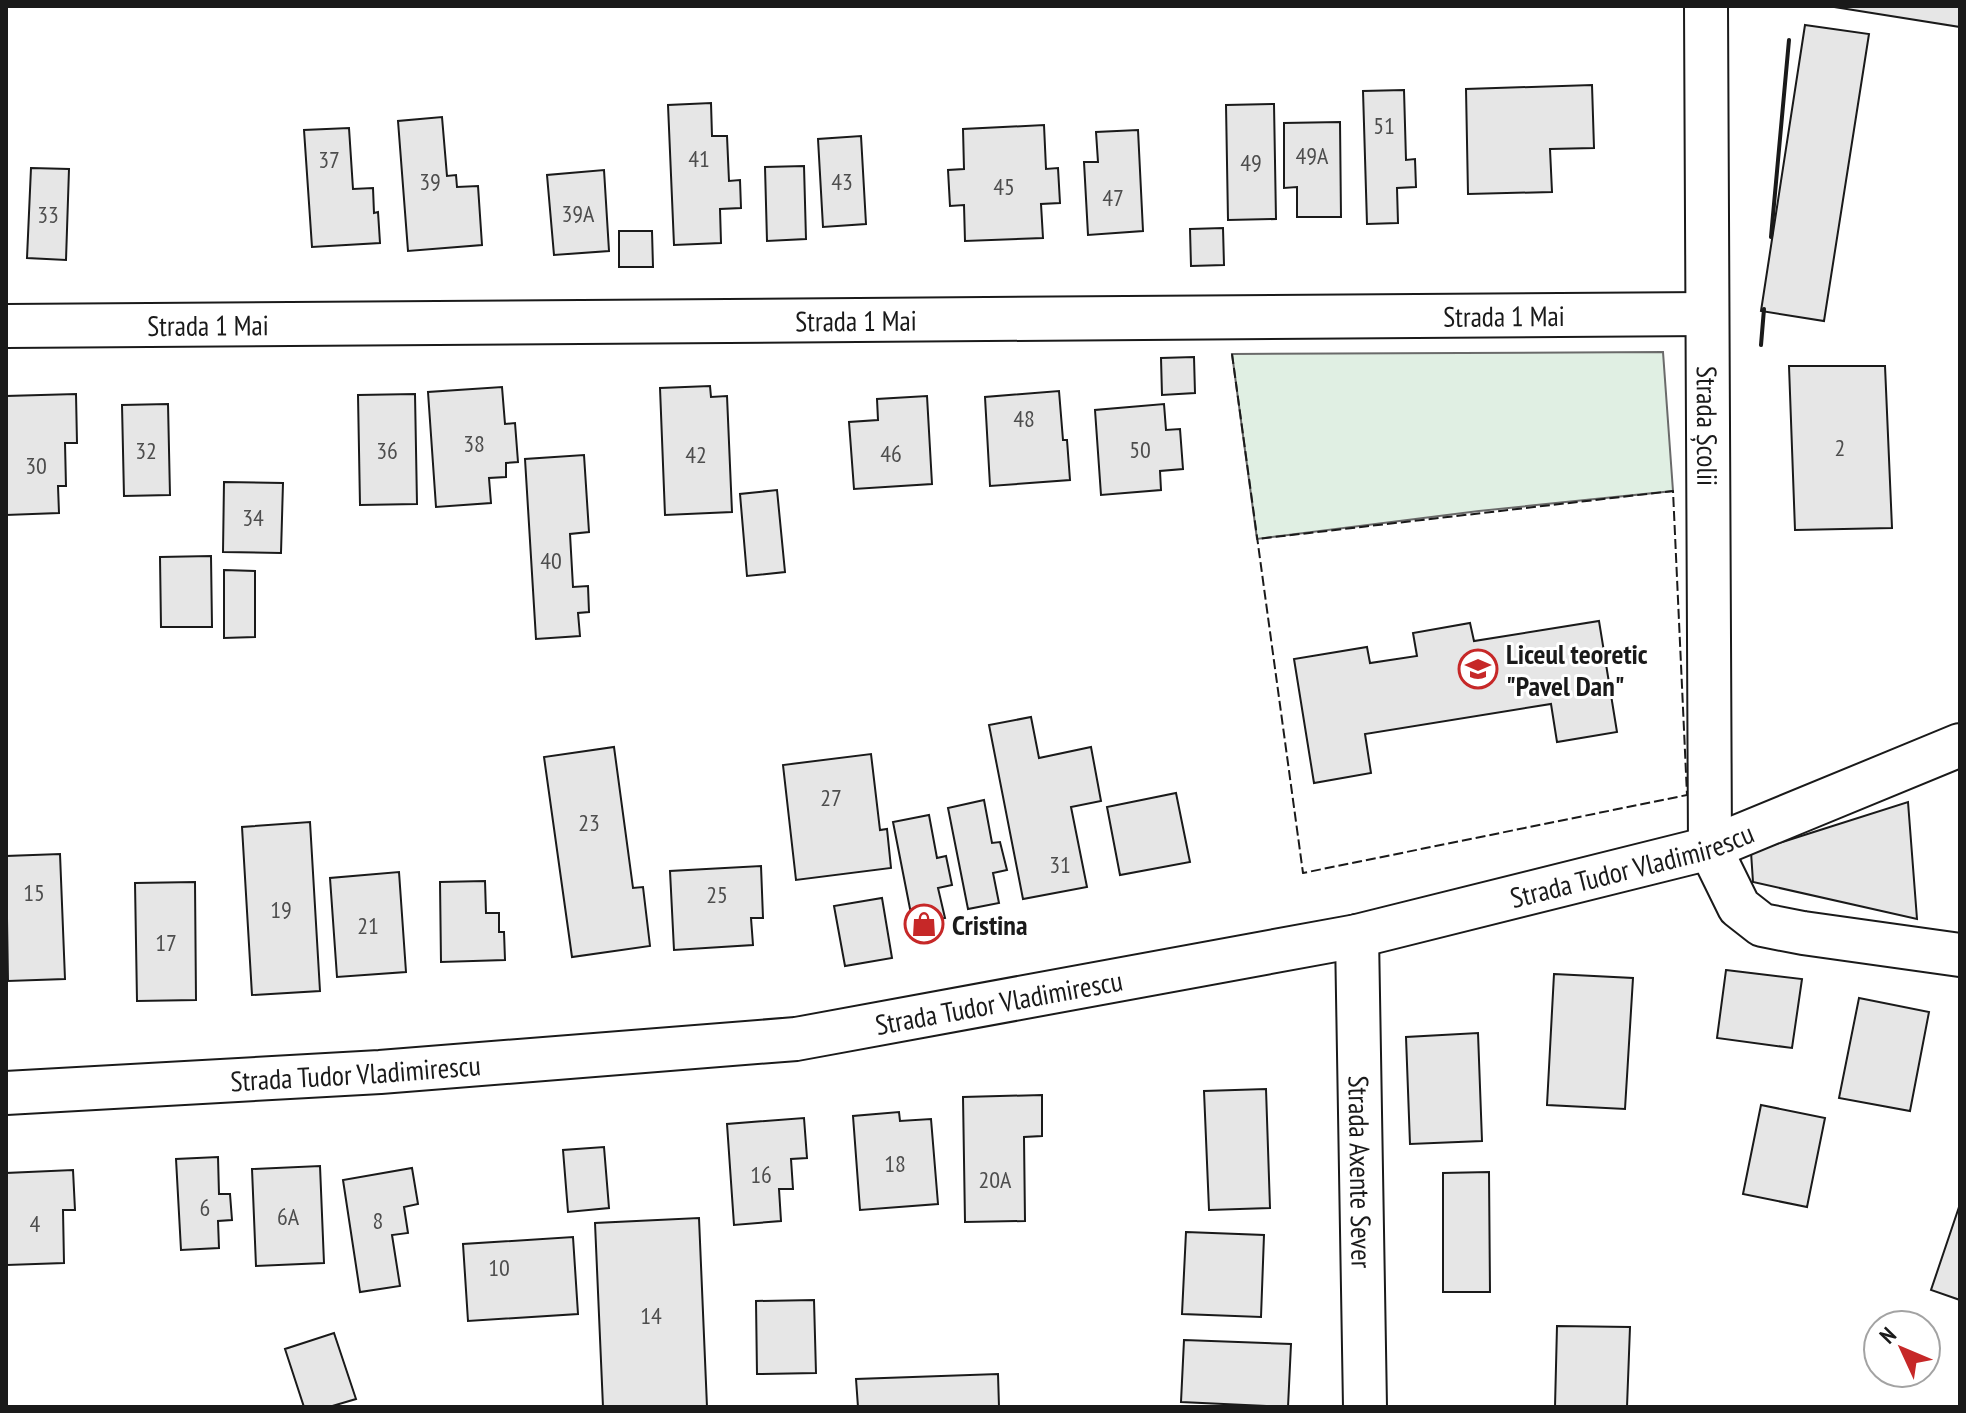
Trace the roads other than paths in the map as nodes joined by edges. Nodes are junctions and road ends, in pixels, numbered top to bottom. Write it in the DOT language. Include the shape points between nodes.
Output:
graph roads {
  1 [pos="1706,6"];
  2 [pos="1707,314"];
  3 [pos="6,326"];
  4 [pos="1960,745"];
  5 [pos="1710,848"];
  6 [pos="1357,936"];
  7 [pos="1960,955"];
  8 [pos="6,1093"];
  9 [pos="1365,1407"];
  1 -- 2 [label="street, Strada Școlii"];
  2 -- 3 [label="street, Strada 1 Mai"];
  2 -- 5 [label="street, Strada Școlii"];
  4 -- 5 [label="street, Strada Tudor Vladimirescu"];
  5 -- 6 [label="street, Strada Tudor Vladimirescu"];
  5 -- 7 [label="street" via="1739,907 1762,925"];
  6 -- 8 [label="street, Strada Tudor Vladimirescu" via="796,1039 380,1072"];
  6 -- 9 [label="street, Strada Axente Sever"];
}
